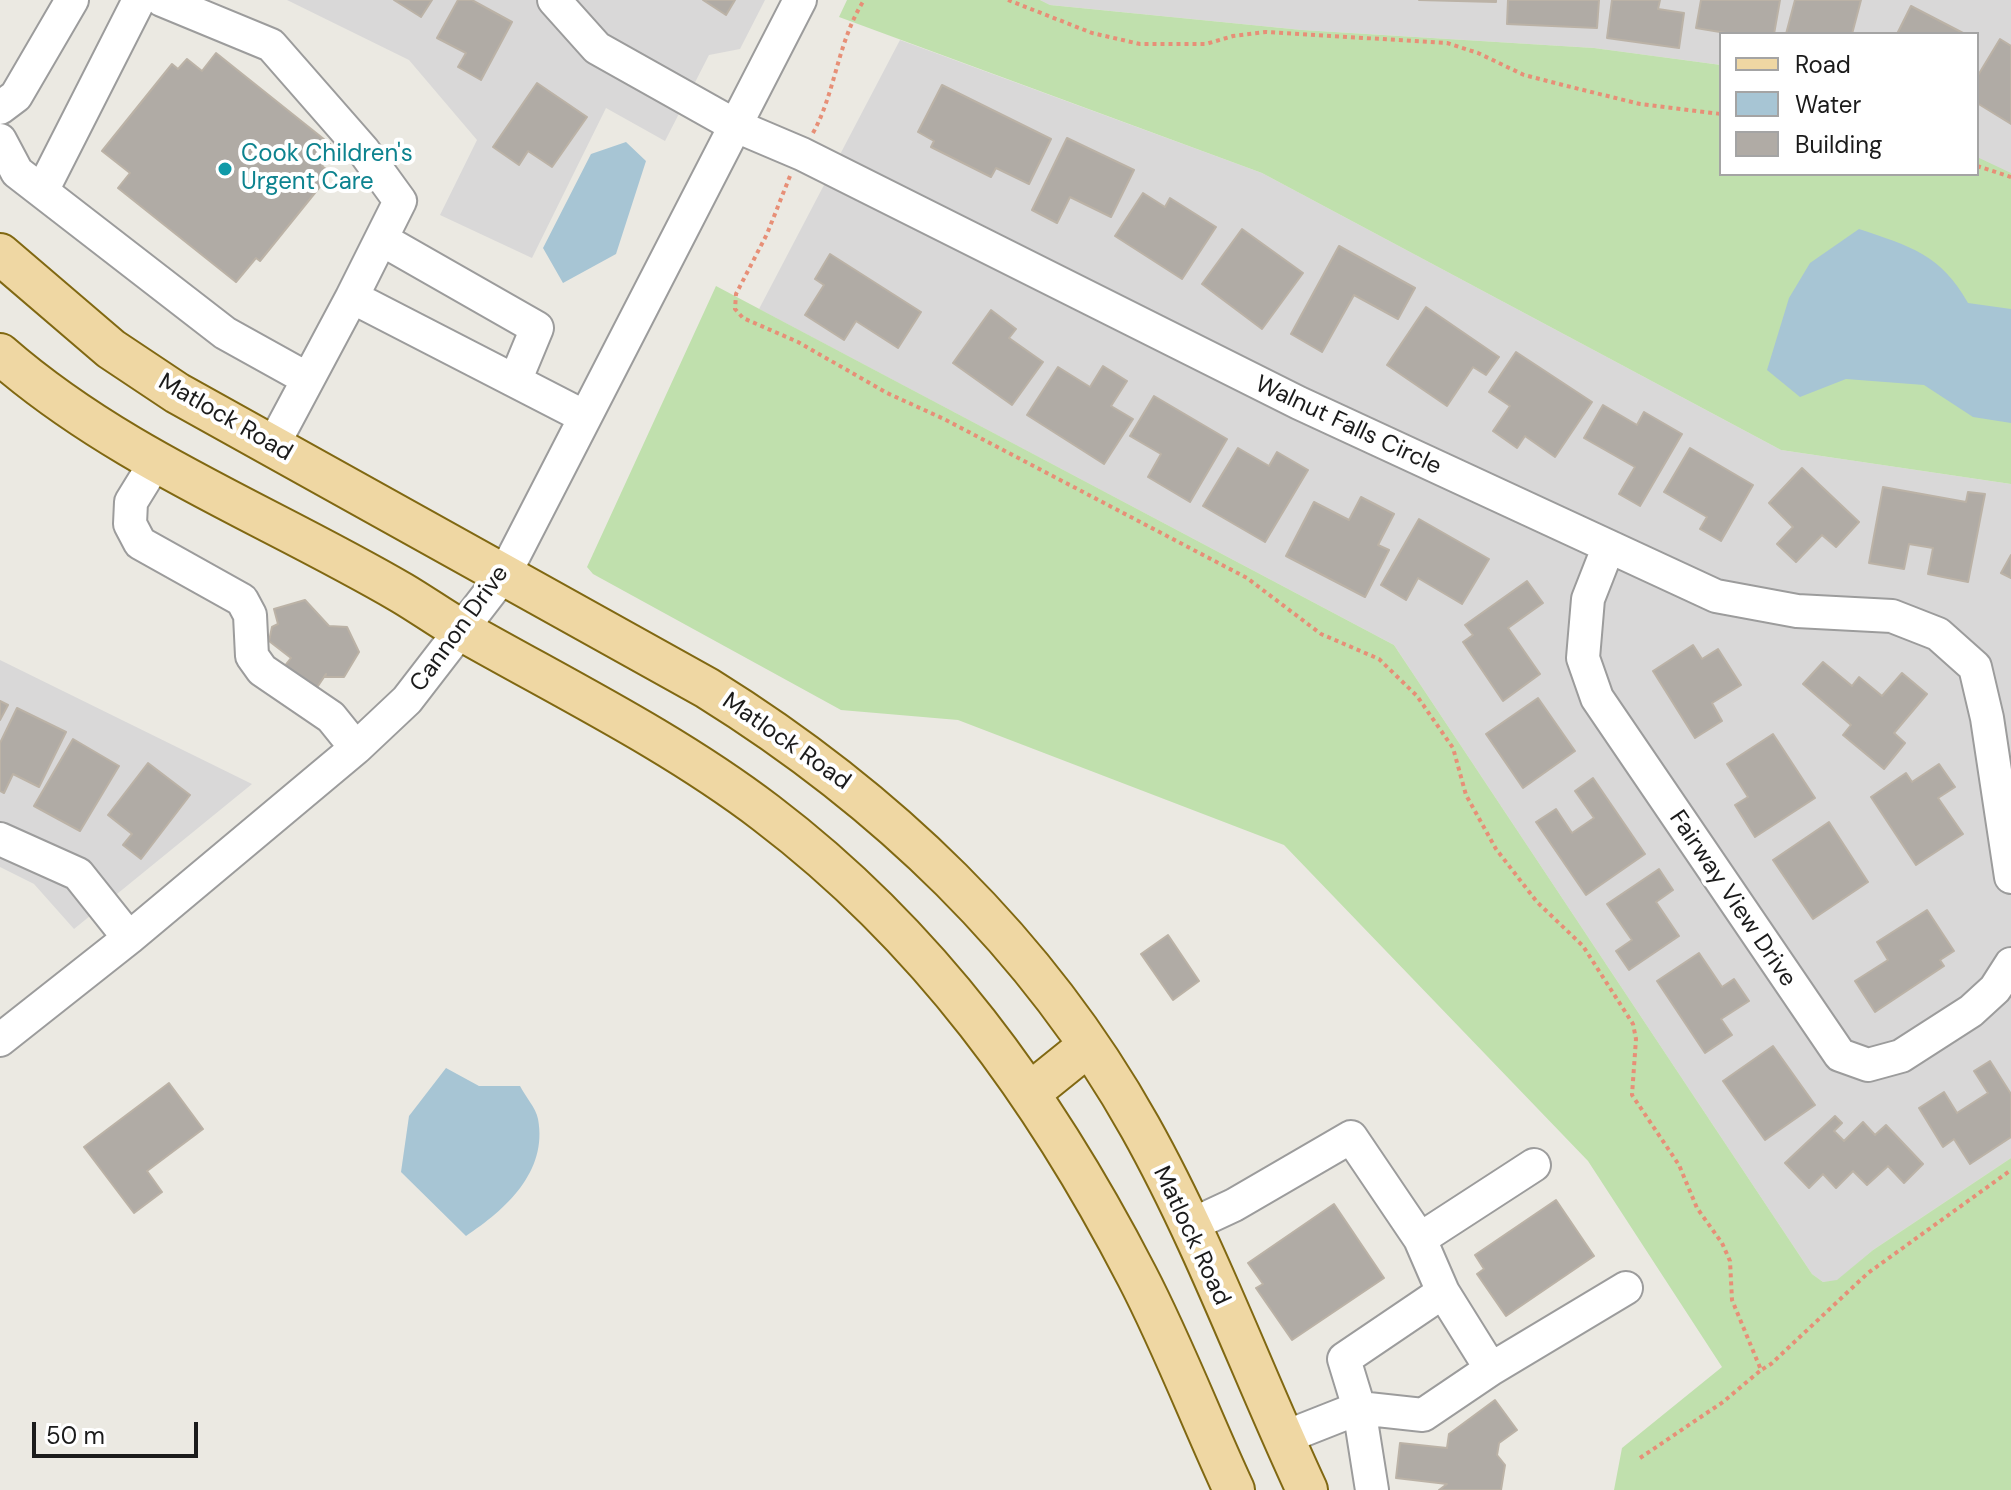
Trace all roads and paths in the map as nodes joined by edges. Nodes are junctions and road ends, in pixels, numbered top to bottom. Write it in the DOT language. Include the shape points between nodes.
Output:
graph roads {
  1 [pos="72,0"];
  2 [pos="139,0"];
  3 [pos="162,0"];
  4 [pos="554,0"];
  5 [pos="800,0"];
  6 [pos="864,0"];
  7 [pos="1008,0"];
  8 [pos="0,108"];
  9 [pos="1719,114"];
  10 [pos="736,126"];
  11 [pos="0,140"];
  12 [pos="802,154"];
  13 [pos="1979,167"];
  14 [pos="2011,177"];
  15 [pos="42,191"];
  16 [pos="381,239"];
  17 [pos="0,254"];
  18 [pos="352,297"];
  19 [pos="0,354"];
  20 [pos="306,378"];
  21 [pos="515,381"];
  22 [pos="585,417"];
  23 [pos="273,445"];
  24 [pos="155,463"];
  25 [pos="1608,548"];
  26 [pos="505,573"];
  27 [pos="461,631"];
  28 [pos="356,748"];
  29 [pos="0,839"];
  30 [pos="2011,877"];
  31 [pos="129,938"];
  32 [pos="2011,964"];
  33 [pos="0,1040"];
  34 [pos="1088,1046"];
  35 [pos="1031,1092"];
  36 [pos="1534,1165"];
  37 [pos="2011,1170"];
  38 [pos="1189,1226"];
  39 [pos="1420,1239"];
  40 [pos="1626,1288"];
  41 [pos="1443,1292"];
  42 [pos="1491,1369"];
  43 [pos="1761,1370"];
  44 [pos="1359,1408"];
  45 [pos="1283,1438"];
  46 [pos="1640,1458"];
  47 [pos="1229,1487"];
  48 [pos="1307,1490"];
  49 [pos="1372,1490"];
  1 -- 8 [label="street" via="16,96"];
  2 -- 15 [label="street"];
  3 -- 16 [label="street" via="271,45 400,201"];
  4 -- 10 [label="street, Walnut Falls Circle" via="597,48"];
  5 -- 10 [label="street, Cannon Drive"];
  6 -- 12 [label="path" via="831,79 829,103"];
  7 -- 9 [label="path" via="1092,33 1140,44 1206,44 1266,32 1447,43 1524,75 1640,104"];
  10 -- 12 [label="street, Walnut Falls Circle"];
  10 -- 22 [label="street, Cannon Drive"];
  11 -- 15 [label="street" via="17,172"];
  12 -- 25 [label="street, Walnut Falls Circle" via="1285,396"];
  12 -- 43 [label="path" via="736,294 735,309 743,318 1247,578 1321,634 1379,659 1400,678 1453,748 1466,795 1496,849 1537,902 1583,946 1633,1024 1632,1095 1722,1243 1730,1261 1732,1300"];
  13 -- 14 [label="path"];
  15 -- 20 [label="street" via="225,333"];
  16 -- 18 [label="street"];
  16 -- 21 [label="street" via="537,328"];
  17 -- 23 [label="main road, Matlock Road" via="111,349 177,393"];
  18 -- 20 [label="street"];
  18 -- 21 [label="street"];
  19 -- 24 [label="main road"];
  20 -- 23 [label="street"];
  21 -- 22 [label="street"];
  22 -- 26 [label="street, Cannon Drive"];
  23 -- 26 [label="main road, Matlock Road"];
  24 -- 27 [label="main road" via="401,592"];
  24 -- 28 [label="street" via="131,502 130,524 140,543 242,600 250,615 252,656 262,670 331,717"];
  25 -- 30 [label="street, Walnut Falls Circle" via="1716,596 1797,611 1892,616 1938,634 1975,667"];
  25 -- 32 [label="street, Fairway View Drive" via="1588,599 1583,658 1597,698 1840,1055 1868,1065 1901,1056 1971,1011 1995,989"];
  26 -- 27 [label="street, Cannon Drive"];
  26 -- 34 [label="main road, Matlock Road" via="787,737 879,810 1015,948"];
  27 -- 28 [label="street, Cannon Drive" via="407,700"];
  27 -- 35 [label="main road" via="682,755 765,812 834,868 912,943"];
  28 -- 31 [label="street, Cannon Drive"];
  29 -- 31 [label="street" via="78,874"];
  31 -- 33 [label="street, Cannon Drive"];
  34 -- 35 [label="main road"];
  34 -- 38 [label="main road, Matlock Road" via="1139,1126"];
  35 -- 47 [label="main road" via="1139,1280"];
  36 -- 39 [label="street"];
  37 -- 43 [label="path" via="1868,1273"];
  38 -- 39 [label="street" via="1351,1137"];
  38 -- 45 [label="main road, Matlock Road"];
  39 -- 41 [label="street"];
  40 -- 42 [label="street"];
  41 -- 42 [label="street"];
  41 -- 44 [label="street" via="1344,1359"];
  42 -- 44 [label="street" via="1423,1415"];
  43 -- 46 [label="path"];
  44 -- 45 [label="street"];
  44 -- 49 [label="street"];
  45 -- 47 [label="main road"];
  45 -- 48 [label="main road, Matlock Road"];
}
